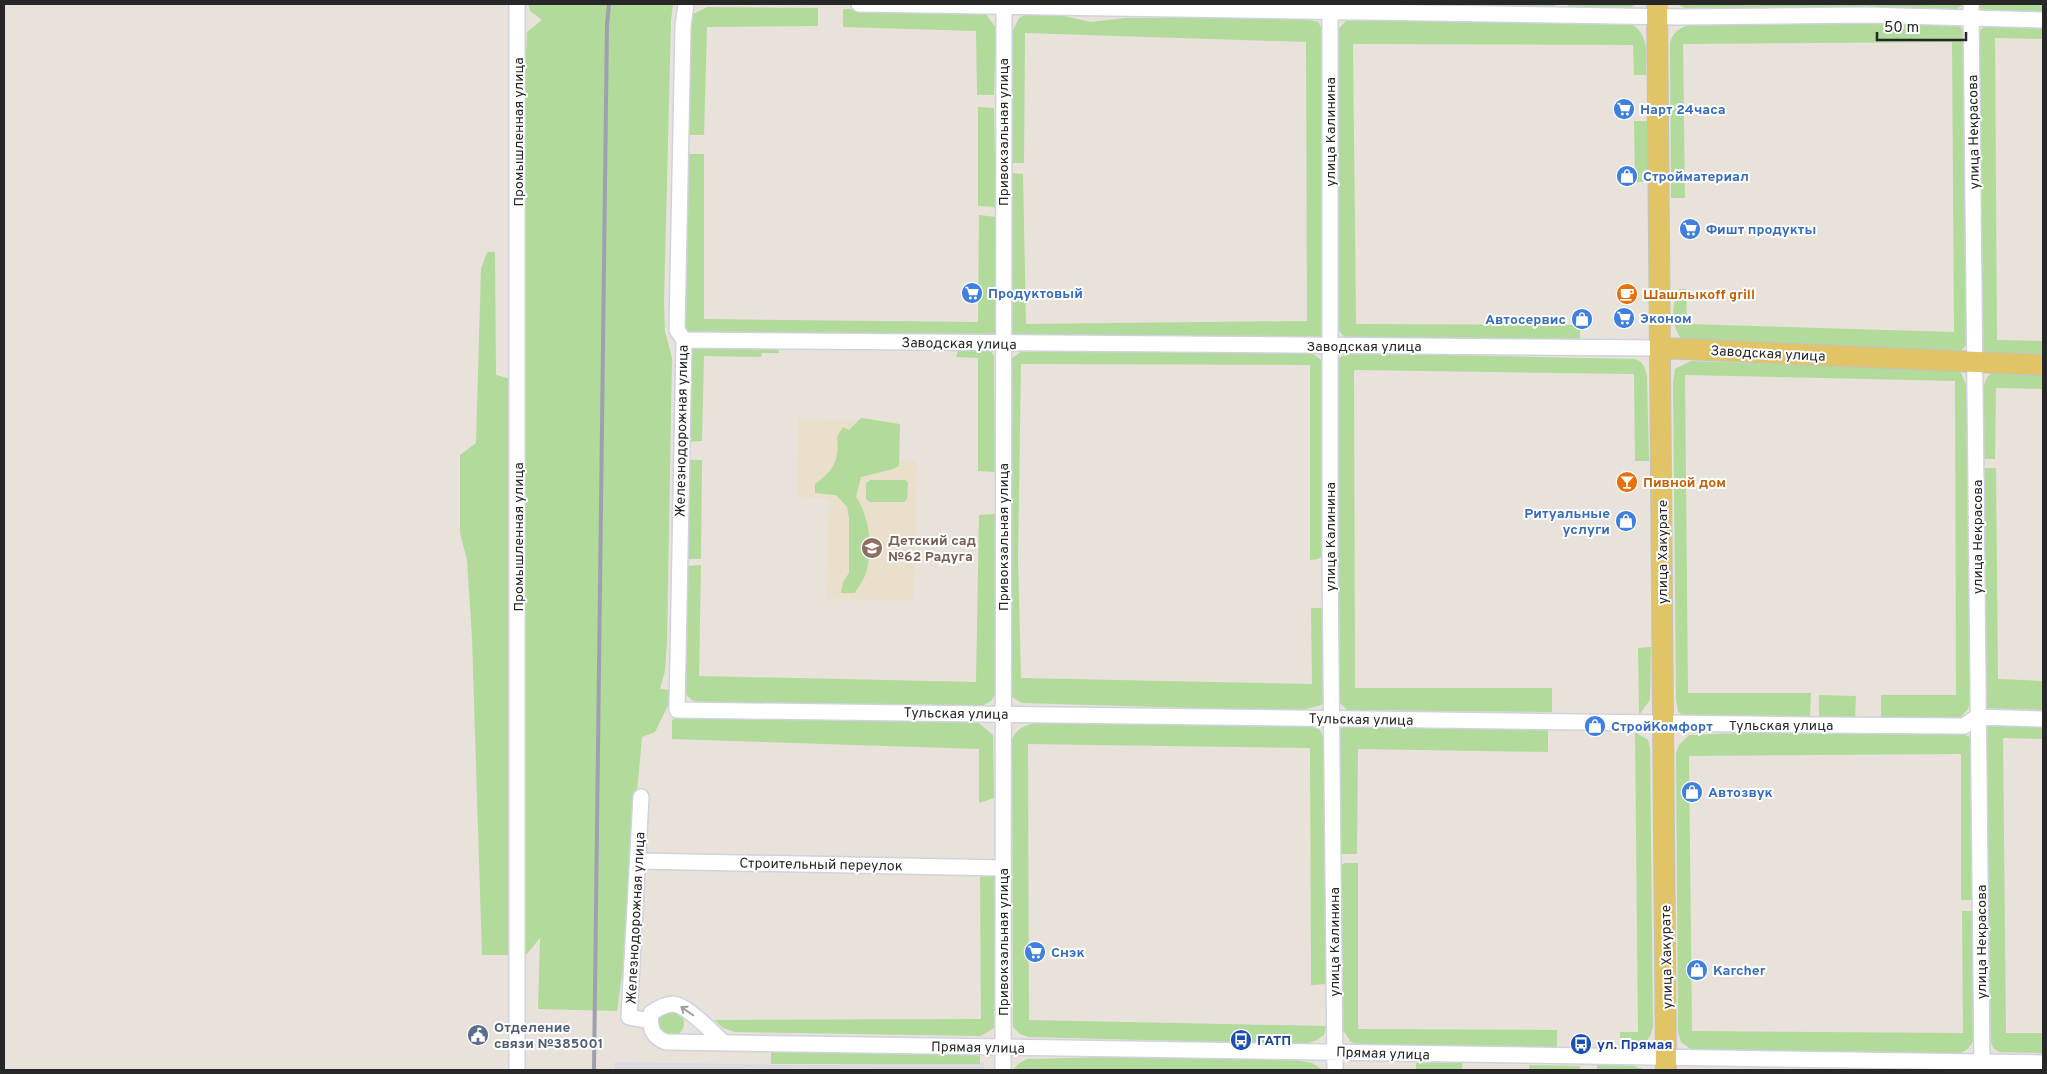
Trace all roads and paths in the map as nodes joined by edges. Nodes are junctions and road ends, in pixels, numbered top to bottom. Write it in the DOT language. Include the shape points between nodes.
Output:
graph roads {
  1 [pos="517,4"];
  2 [pos="686,4"];
  3 [pos="859,4"];
  4 [pos="1004,6"];
  5 [pos="1330,7"];
  6 [pos="1657,10"];
  7 [pos="1971,10"];
  8 [pos="2043,20"];
  9 [pos="684,340"];
  10 [pos="1003,344"];
  11 [pos="1331,346"];
  12 [pos="1660,348"];
  13 [pos="1975,362"];
  14 [pos="2043,365"];
  15 [pos="677,710"];
  16 [pos="1003,713"];
  17 [pos="1977,717"];
  18 [pos="2043,718"];
  19 [pos="1332,719"];
  20 [pos="1664,724"];
  21 [pos="641,797"];
  22 [pos="640,861"];
  23 [pos="1003,868"];
  24 [pos="650,1021"];
  25 [pos="723,1042"];
  26 [pos="1002,1048"];
  27 [pos="1335,1052"];
  28 [pos="2043,1063"];
  29 [pos="1666,1064"];
  30 [pos="1982,1067"];
  31 [pos="516,1070"];
  32 [pos="1002,1070"];
  33 [pos="1335,1070"];
  1 -- 31 [label="street, Промышленная улица"];
  2 -- 9 [label="street, Железнодорожная улица" via="677,330"];
  3 -- 4 [label="street"];
  4 -- 5 [label="street"];
  4 -- 10 [label="street, Привокзальная улица"];
  5 -- 6 [label="street"];
  5 -- 11 [label="street, улица Калинина"];
  6 -- 7 [label="street" via="1866,15"];
  6 -- 12 [label="main road, улица Хакурате"];
  7 -- 8 [label="street"];
  7 -- 13 [label="street, улица Некрасова"];
  9 -- 10 [label="street, Заводская улица"];
  9 -- 15 [label="street, Железнодорожная улица"];
  10 -- 11 [label="street, Заводская улица"];
  10 -- 16 [label="street, Привокзальная улица"];
  11 -- 12 [label="street, Заводская улица"];
  11 -- 19 [label="street, улица Калинина"];
  12 -- 13 [label="main road, Заводская улица"];
  12 -- 20 [label="main road, улица Хакурате"];
  13 -- 14 [label="main road, Заводская улица"];
  13 -- 17 [label="street, улица Некрасова"];
  15 -- 16 [label="street, Тульская улица"];
  16 -- 19 [label="street, Тульская улица"];
  16 -- 23 [label="street, Привокзальная улица"];
  17 -- 18 [label="street, Тульская улица"];
  17 -- 20 [label="street, Тульская улица" via="1964,726"];
  17 -- 30 [label="street, улица Некрасова"];
  19 -- 20 [label="street, Тульская улица"];
  19 -- 27 [label="street, улица Калинина"];
  20 -- 29 [label="main road, улица Хакурате"];
  21 -- 22 [label="street, Железнодорожная улица"];
  22 -- 23 [label="street, Строительный переулок"];
  22 -- 24 [label="street, Железнодорожная улица" via="629,1017"];
  23 -- 26 [label="street, Привокзальная улица"];
  24 -- 25 [label="street, Прямая улица" via="657,1039 666,1042"];
  25 -- 24 [label="street, one-way" via="686,1009 673,1004 659,1007 652,1013"];
  25 -- 26 [label="street, Прямая улица"];
  26 -- 27 [label="street, Прямая улица"];
  26 -- 32 [label="street, Привокзальная улица"];
  27 -- 29 [label="street, Прямая улица"];
  27 -- 33 [label="street, улица Калинина"];
  28 -- 30 [label="street, Прямая улица"];
  29 -- 30 [label="street, Прямая улица"];
}
